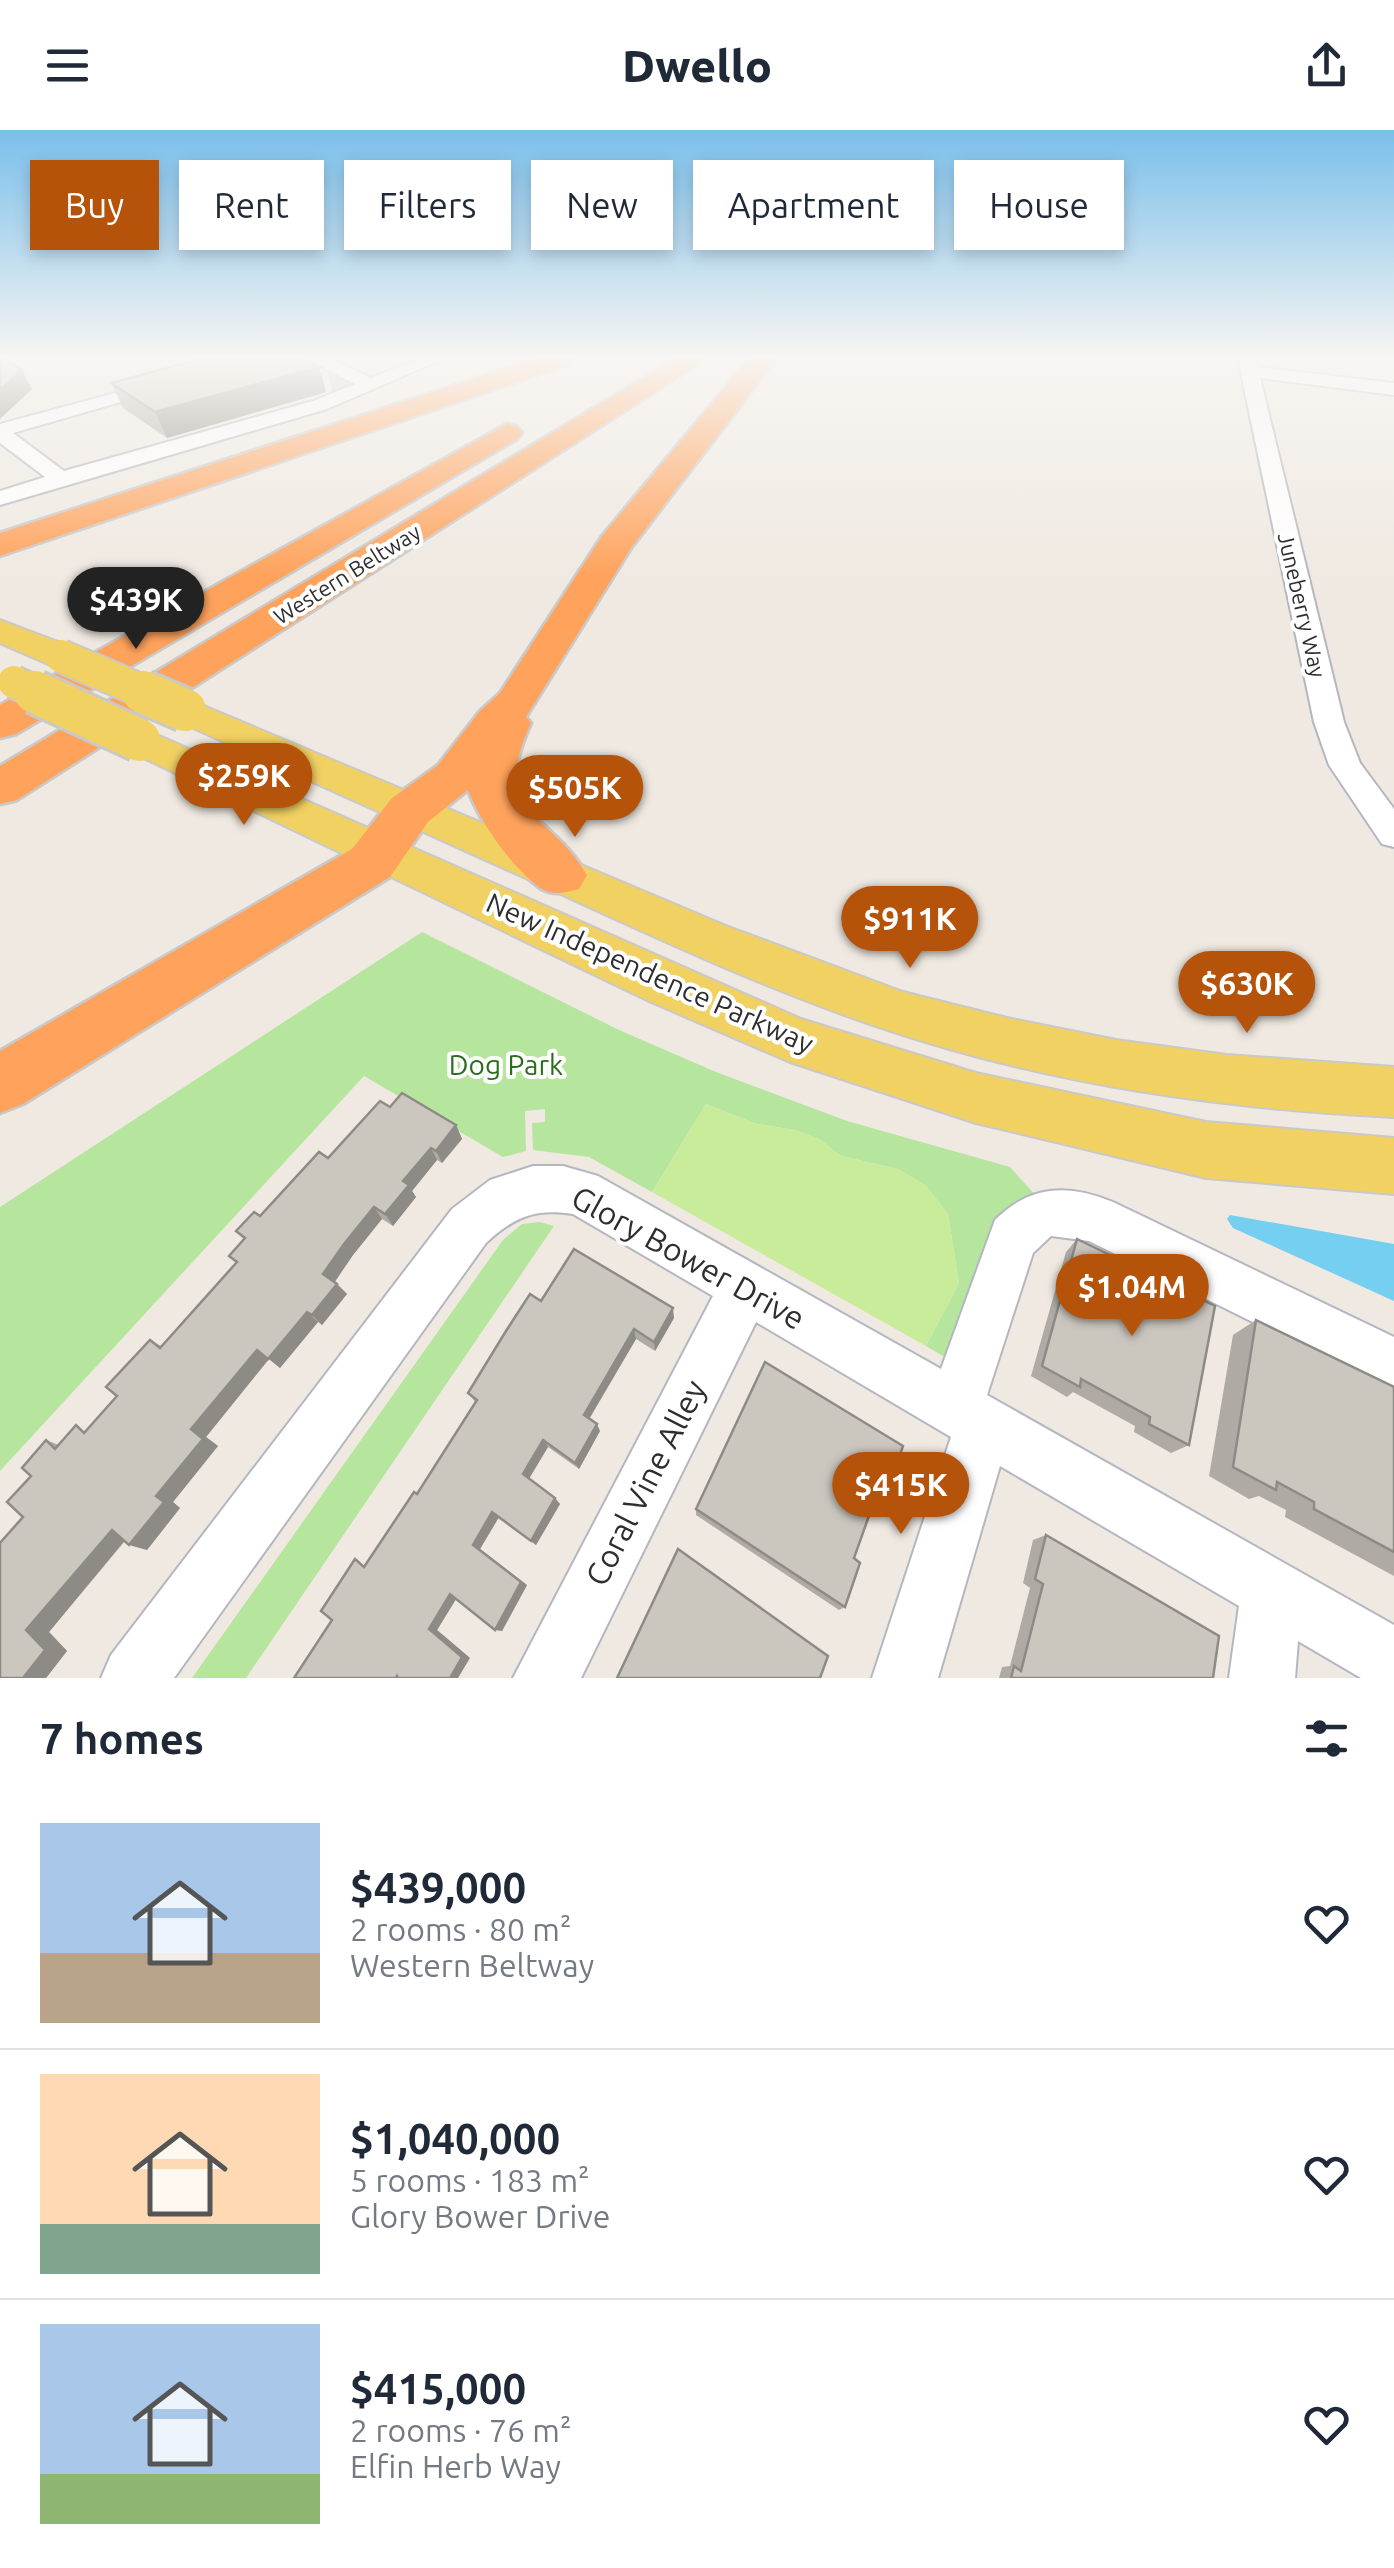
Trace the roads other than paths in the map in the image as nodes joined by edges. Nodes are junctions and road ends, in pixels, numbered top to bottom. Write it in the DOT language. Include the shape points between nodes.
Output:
graph roads {
  1 [pos="226,431"];
  2 [pos="343,431"];
  3 [pos="510,431"];
  4 [pos="576,431"];
  5 [pos="705,431"];
  6 [pos="1263,431"];
  7 [pos="3,436"];
  8 [pos="61,479"];
  9 [pos="0,498"];
  10 [pos="0,545"];
  11 [pos="0,630"];
  12 [pos="7,679"];
  13 [pos="516,702"];
  14 [pos="0,724"];
  15 [pos="0,788"];
  16 [pos="395,830"];
  17 [pos="1394,836"];
  18 [pos="560,875"];
  19 [pos="0,1084"];
  20 [pos="1394,1092"];
  21 [pos="1394,1166"];
  22 [pos="746,1287"];
  23 [pos="1394,1364"];
  24 [pos="969,1416"];
  25 [pos="1272,1591"];
  26 [pos="1394,1662"];
  27 [pos="134,1678"];
  28 [pos="546,1678"];
  29 [pos="905,1678"];
  30 [pos="1262,1678"];
  1 -- 8 [label="street"];
  2 -- 10 [label="highway"];
  3 -- 14 [label="highway, Western Beltway"];
  4 -- 15 [label="highway, Western Beltway"];
  5 -- 13 [label="highway" via="615,544"];
  6 -- 17 [label="street, Juneberry Way" via="1328,722 1345,765"];
  7 -- 8 [label="street"];
  8 -- 9 [label="street"];
  11 -- 16 [label="main road, New Independence Parkway, bridge" via="184,710"];
  12 -- 16 [label="main road, New Independence Parkway, bridge" via="138,740"];
  13 -- 16 [label="highway" via="455,776"];
  13 -- 18 [label="highway" via="492,754 491,790 501,812"];
  16 -- 18 [label="main road, New Independence Parkway"];
  16 -- 19 [label="highway" via="357,875"];
  16 -- 21 [label="main road, New Independence Parkway" via="667,986 790,1039 976,1098 1206,1150"];
  18 -- 20 [label="main road, New Independence Parkway" via="821,986 952,1028 1093,1060"];
  22 -- 24 [label="street, Glory Bower Drive"];
  22 -- 27 [label="street, Glory Bower Drive" via="581,1192 552,1186 492,1202"];
  22 -- 28 [label="street, Coral Vine Alley"];
  23 -- 24 [label="street" via="1096,1219 1049,1212 1028,1220 1013,1238"];
  24 -- 25 [label="street, Glory Bower Drive"];
  24 -- 29 [label="street"];
  25 -- 26 [label="street, Glory Bower Drive"];
  25 -- 30 [label="street"];
}
